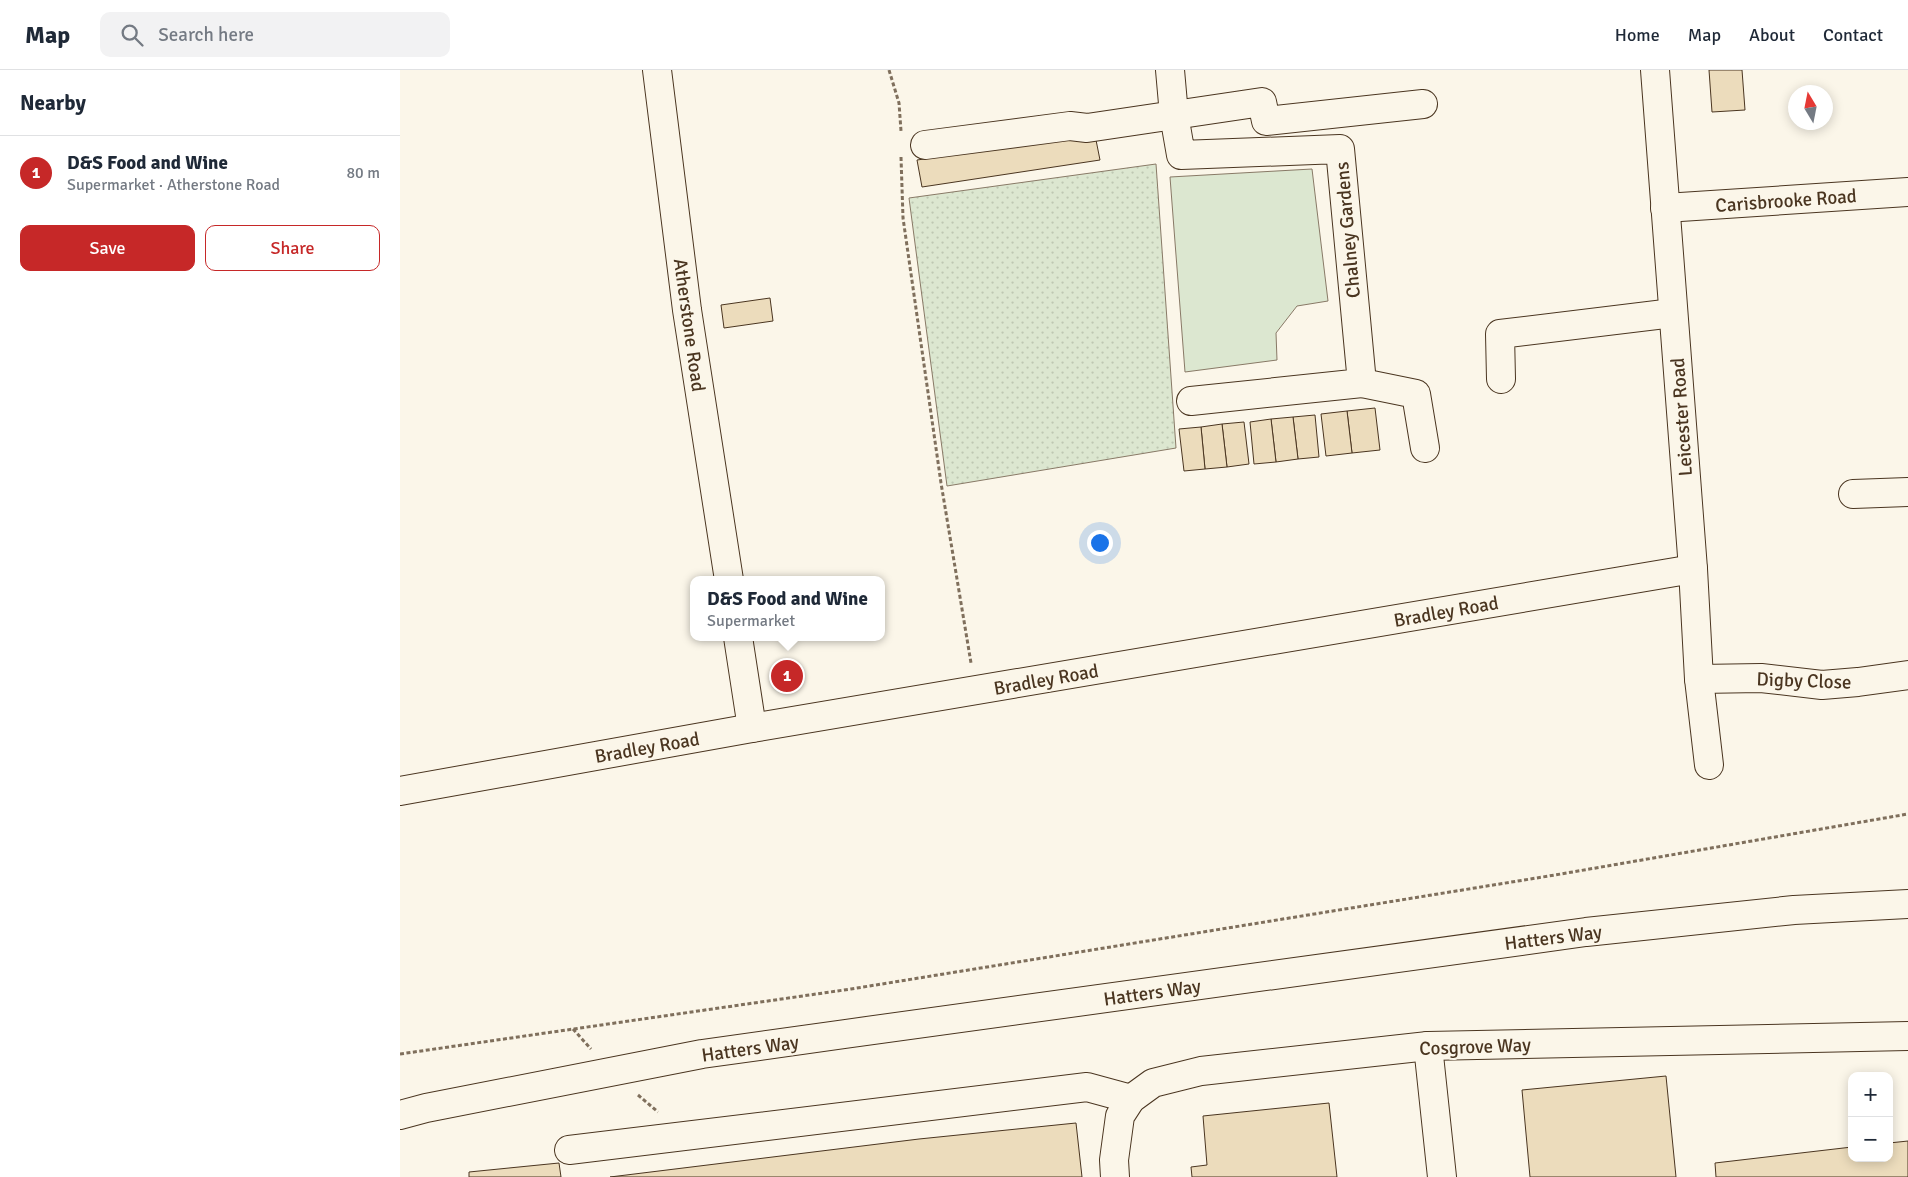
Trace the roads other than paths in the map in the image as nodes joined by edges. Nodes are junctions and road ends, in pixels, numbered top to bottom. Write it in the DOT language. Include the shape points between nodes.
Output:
graph roads {
  1 [pos="657,70"];
  2 [pos="1170,70"];
  3 [pos="1655,70"];
  4 [pos="1423,104"];
  5 [pos="1174,115"];
  6 [pos="909,145"];
  7 [pos="1908,192"];
  8 [pos="1665,208"];
  9 [pos="1673,313"];
  10 [pos="1501,379"];
  11 [pos="1362,383"];
  12 [pos="1191,401"];
  13 [pos="1425,448"];
  14 [pos="1908,492"];
  15 [pos="1853,494"];
  16 [pos="1693,569"];
  17 [pos="728,576"];
  18 [pos="739,641"];
  19 [pos="1908,675"];
  20 [pos="1700,679"];
  21 [pos="752,728"];
  22 [pos="1709,765"];
  23 [pos="400,791"];
  24 [pos="1908,904"];
  25 [pos="1908,1036"];
  26 [pos="1428,1046"];
  27 [pos="1131,1099"];
  28 [pos="400,1115"];
  29 [pos="569,1150"];
  30 [pos="1115,1177"];
  31 [pos="1442,1177"];
  1 -- 17 [label="street, Atherstone Road" via="687,310"];
  2 -- 5 [label="street, Chalney Gardens"];
  3 -- 8 [label="street, Leicester Road"];
  4 -- 5 [label="street" via="1266,121 1262,102"];
  5 -- 6 [label="street" via="1087,128 1070,126"];
  5 -- 11 [label="street, Chalney Gardens" via="1181,155 1340,149"];
  7 -- 8 [label="street, Carisbrooke Road"];
  8 -- 9 [label="street, Leicester Road"];
  9 -- 10 [label="street" via="1500,334"];
  9 -- 16 [label="street, Leicester Road"];
  11 -- 12 [label="street"];
  11 -- 13 [label="street" via="1416,394"];
  14 -- 15 [label="street"];
  16 -- 20 [label="street, Leicester Road"];
  16 -- 21 [label="street, Bradley Road"];
  18 -- 21 [label="street"];
  19 -- 20 [label="street, Digby Close" via="1822,685 1761,678"];
  20 -- 22 [label="street, Leicester Road"];
  21 -- 23 [label="street, Bradley Road"];
  24 -- 28 [label="street, Hatters Way" via="1794,910 1586,932 702,1054"];
  25 -- 26 [label="street, Cosgrove Way"];
  26 -- 27 [label="street, Cosgrove Way" via="1201,1070 1154,1083"];
  26 -- 31 [label="street"];
  27 -- 29 [label="street" via="1087,1088"];
  27 -- 30 [label="street, Cosgrove Way" via="1120,1116"];
}
